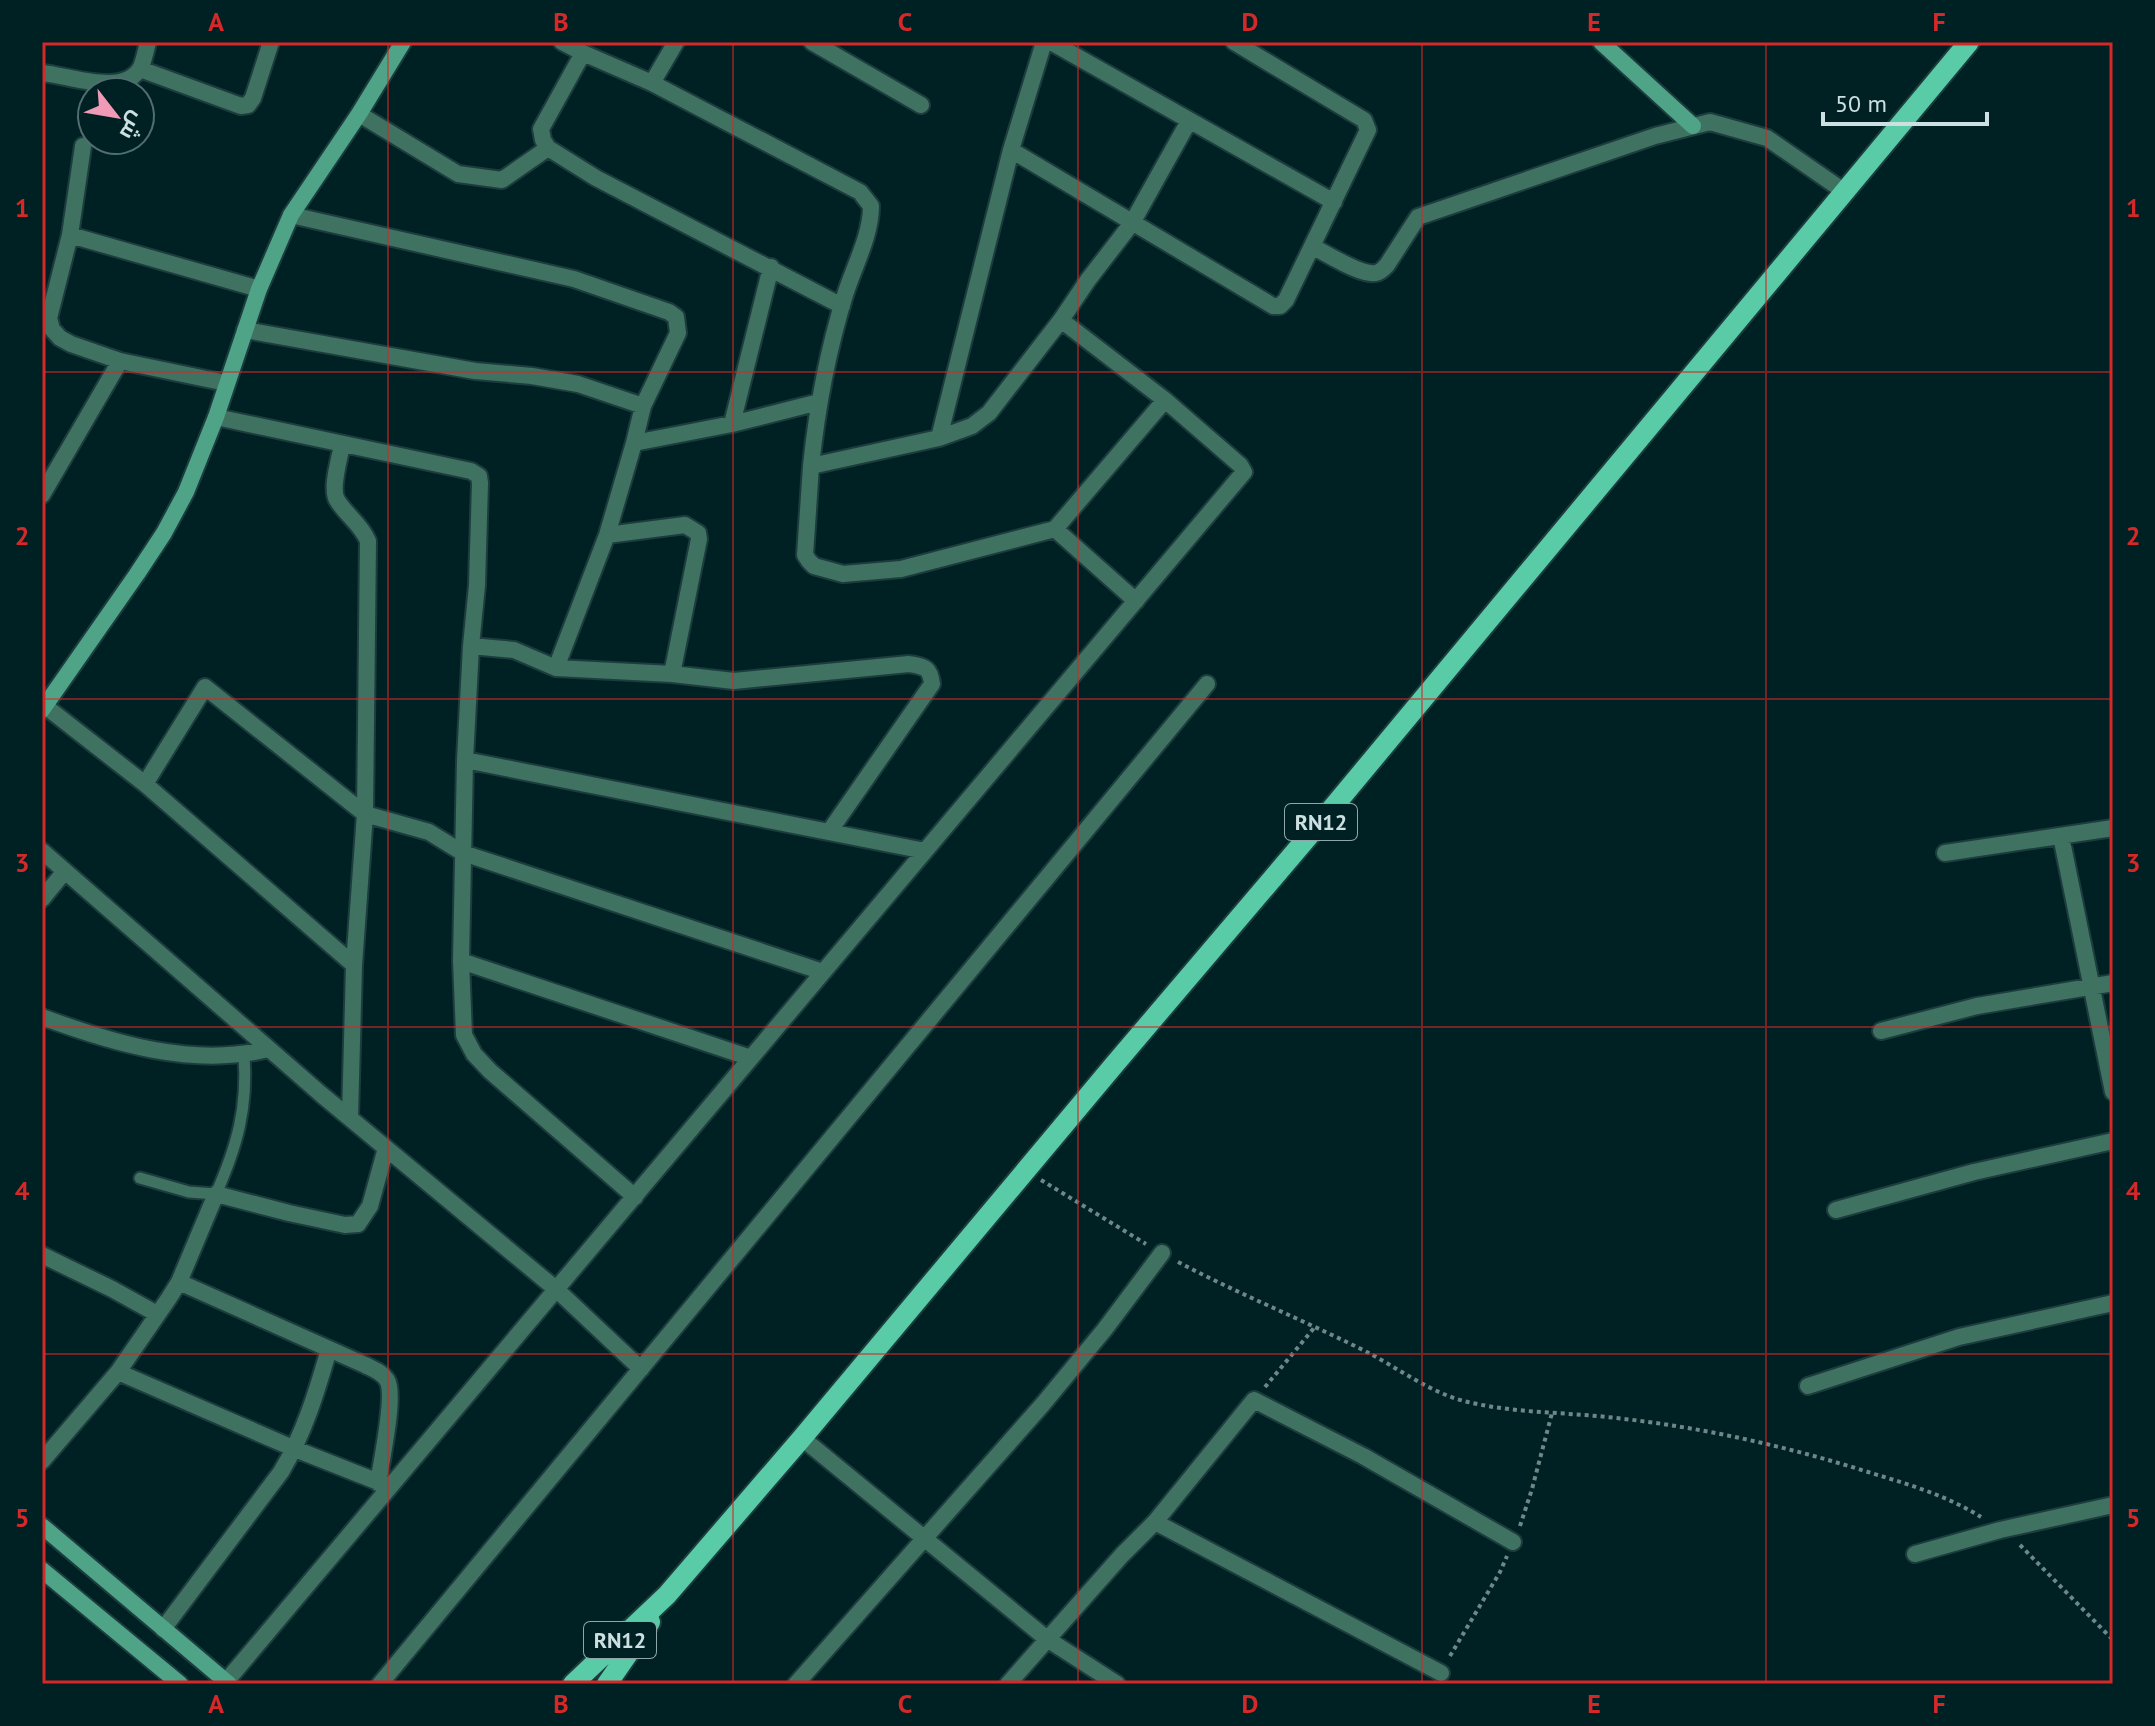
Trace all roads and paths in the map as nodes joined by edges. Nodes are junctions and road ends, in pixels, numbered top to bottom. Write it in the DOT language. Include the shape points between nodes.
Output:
graph roads {
  1 [pos="148,42"];
  2 [pos="271,42"];
  3 [pos="403,42"];
  4 [pos="562,42"];
  5 [pos="676,42"];
  6 [pos="812,42"];
  7 [pos="1044,42"];
  8 [pos="1051,42"];
  9 [pos="1234,42"];
  10 [pos="1601,42"];
  11 [pos="1969,42"];
  12 [pos="583,53"];
  13 [pos="140,69"];
  14 [pos="42,73"];
  15 [pos="652,83"];
  16 [pos="921,105"];
  17 [pos="359,114"];
  18 [pos="1189,121"];
  19 [pos="1693,126"];
  20 [pos="548,148"];
  21 [pos="1011,150"];
  22 [pos="82,156"];
  23 [pos="1845,192"];
  24 [pos="1334,202"];
  25 [pos="291,215"];
  26 [pos="1132,223"];
  27 [pos="70,235"];
  28 [pos="1313,247"];
  29 [pos="771,267"];
  30 [pos="259,289"];
  31 [pos="842,306"];
  32 [pos="1061,320"];
  33 [pos="245,330"];
  34 [pos="120,361"];
  35 [pos="226,383"];
  36 [pos="1165,400"];
  37 [pos="819,402"];
  38 [pos="643,406"];
  39 [pos="216,417"];
  40 [pos="732,424"];
  41 [pos="939,438"];
  42 [pos="634,443"];
  43 [pos="342,444"];
  44 [pos="811,466"];
  45 [pos="42,495"];
  46 [pos="1055,529"];
  47 [pos="607,535"];
  48 [pos="1136,601"];
  49 [pos="471,646"];
  50 [pos="556,668"];
  51 [pos="672,674"];
  52 [pos="1207,684"];
  53 [pos="43,708"];
  54 [pos="465,760"];
  55 [pos="145,784"];
  56 [pos="365,814"];
  57 [pos="2113,828"];
  58 [pos="829,832"];
  59 [pos="2061,836"];
  60 [pos="42,851"];
  61 [pos="925,851"];
  62 [pos="463,853"];
  63 [pos="1945,853"];
  64 [pos="65,871"];
  65 [pos="42,899"];
  66 [pos="461,961"];
  67 [pos="354,965"];
  68 [pos="823,972"];
  69 [pos="2113,983"];
  70 [pos="2091,986"];
  71 [pos="42,1017"];
  72 [pos="1881,1031"];
  73 [pos="268,1049"];
  74 [pos="244,1055"];
  75 [pos="751,1058"];
  76 [pos="2113,1092"];
  77 [pos="350,1118"];
  78 [pos="2113,1141"];
  79 [pos="386,1148"];
  80 [pos="1025,1170"];
  81 [pos="140,1178"];
  82 [pos="216,1194"];
  83 [pos="635,1197"];
  84 [pos="1836,1210"];
  85 [pos="1162,1253"];
  86 [pos="42,1255"];
  87 [pos="179,1282"];
  88 [pos="557,1290"];
  89 [pos="2113,1303"];
  90 [pos="157,1314"];
  91 [pos="1314,1328"];
  92 [pos="329,1349"];
  93 [pos="641,1369"];
  94 [pos="118,1372"];
  95 [pos="1808,1386"];
  96 [pos="1254,1400"];
  97 [pos="802,1438"];
  98 [pos="295,1449"];
  99 [pos="42,1461"];
  100 [pos="385,1484"];
  101 [pos="2113,1505"];
  102 [pos="1155,1522"];
  103 [pos="42,1526"];
  104 [pos="2000,1530"];
  105 [pos="924,1539"];
  106 [pos="1513,1542"];
  107 [pos="1915,1554"];
  108 [pos="45,1578"];
  109 [pos="667,1595"];
  110 [pos="163,1629"];
  111 [pos="1047,1639"];
  112 [pos="2113,1640"];
  113 [pos="1441,1673"];
  114 [pos="227,1683"];
  115 [pos="180,1684"];
  116 [pos="380,1684"];
  117 [pos="573,1684"];
  118 [pos="607,1684"];
  119 [pos="796,1684"];
  120 [pos="1008,1684"];
  121 [pos="1117,1684"];
  1 -- 13 [label="street"];
  2 -- 13 [label="street" via="248,105"];
  3 -- 17 [label="street"];
  4 -- 12 [label="street"];
  5 -- 15 [label="street"];
  6 -- 16 [label="street"];
  7 -- 21 [label="street"];
  8 -- 18 [label="street"];
  9 -- 24 [label="street" via="1364,120 1368,130"];
  10 -- 19 [label="street"];
  11 -- 23 [label="main road, RN12"];
  12 -- 15 [label="street"];
  12 -- 20 [label="street" via="541,129"];
  13 -- 14 [label="street" via="123,82"];
  15 -- 31 [label="street" via="866,198 871,220"];
  17 -- 20 [label="street" via="458,174 502,180"];
  17 -- 25 [label="street"];
  18 -- 24 [label="street"];
  18 -- 26 [label="street"];
  19 -- 23 [label="street" via="1710,122 1767,138"];
  19 -- 28 [label="street" via="1418,217 1387,265 1375,273"];
  20 -- 29 [label="street"];
  21 -- 26 [label="street"];
  21 -- 41 [label="street"];
  22 -- 27 [label="street"];
  23 -- 80 [label="main road, RN12"];
  24 -- 28 [label="street"];
  25 -- 30 [label="street"];
  25 -- 38 [label="street" via="574,279 669,312 676,317 678,333"];
  26 -- 28 [label="street" via="1273,306 1286,300"];
  26 -- 32 [label="street"];
  27 -- 30 [label="street"];
  27 -- 34 [label="street" via="49,318 52,329 71,344"];
  29 -- 31 [label="street"];
  29 -- 40 [label="street"];
  30 -- 33 [label="street"];
  31 -- 37 [label="street"];
  32 -- 36 [label="street"];
  32 -- 41 [label="street" via="989,413 972,426"];
  33 -- 35 [label="street"];
  33 -- 38 [label="street" via="578,384"];
  34 -- 35 [label="street"];
  34 -- 45 [label="street"];
  35 -- 39 [label="street"];
  36 -- 46 [label="street"];
  36 -- 48 [label="street" via="1244,472"];
  37 -- 40 [label="street"];
  37 -- 44 [label="street"];
  38 -- 42 [label="street"];
  39 -- 43 [label="street"];
  39 -- 53 [label="street" via="164,533"];
  40 -- 42 [label="street"];
  41 -- 44 [label="street"];
  42 -- 47 [label="street"];
  43 -- 49 [label="street" via="479,476"];
  43 -- 56 [label="street" via="334,490 368,541"];
  44 -- 46 [label="street" via="805,555 826,571 901,569"];
  46 -- 48 [label="street"];
  47 -- 50 [label="street"];
  47 -- 51 [label="street" via="685,525 698,533"];
  48 -- 61 [label="street"];
  49 -- 50 [label="street" via="514,650"];
  49 -- 54 [label="street"];
  50 -- 51 [label="street"];
  51 -- 58 [label="street" via="734,681 909,664 931,674 932,684"];
  52 -- 93 [label="street"];
  53 -- 55 [label="street"];
  54 -- 58 [label="street"];
  54 -- 62 [label="street"];
  55 -- 56 [label="street" via="205,687"];
  55 -- 67 [label="street"];
  56 -- 62 [label="street" via="429,832"];
  56 -- 67 [label="street"];
  57 -- 59 [label="street"];
  58 -- 61 [label="street"];
  59 -- 63 [label="street"];
  59 -- 70 [label="street"];
  60 -- 64 [label="street"];
  61 -- 68 [label="street"];
  62 -- 66 [label="street"];
  62 -- 68 [label="street"];
  64 -- 65 [label="street"];
  64 -- 73 [label="street"];
  66 -- 75 [label="street"];
  66 -- 83 [label="street" via="462,1024 474,1054"];
  67 -- 77 [label="street"];
  68 -- 75 [label="street"];
  69 -- 70 [label="street"];
  70 -- 72 [label="street" via="1977,1006"];
  70 -- 76 [label="street"];
  71 -- 74 [label="street" via="162,1051"];
  73 -- 74 [label="street"];
  73 -- 77 [label="street"];
  74 -- 82 [label="lane" via="243,1112"];
  75 -- 83 [label="street"];
  77 -- 79 [label="street"];
  78 -- 84 [label="street"];
  79 -- 82 [label="street" via="370,1206 358,1224"];
  79 -- 88 [label="street"];
  80 -- 85 [label="path"];
  80 -- 97 [label="main road, RN12"];
  81 -- 82 [label="lane"];
  82 -- 87 [label="street"];
  83 -- 88 [label="street"];
  85 -- 91 [label="path"];
  85 -- 105 [label="street" via="1043,1404"];
  86 -- 90 [label="street"];
  87 -- 90 [label="street"];
  87 -- 92 [label="street"];
  88 -- 93 [label="street"];
  88 -- 100 [label="street"];
  89 -- 95 [label="street" via="1959,1337"];
  90 -- 94 [label="street"];
  91 -- 96 [label="path"];
  91 -- 104 [label="path" via="1464,1401 1634,1420 1789,1449 1924,1490"];
  92 -- 98 [label="street"];
  92 -- 100 [label="street" via="377,1371 390,1387"];
  93 -- 116 [label="street"];
  94 -- 98 [label="street"];
  94 -- 99 [label="street"];
  96 -- 102 [label="street"];
  96 -- 106 [label="street"];
  97 -- 105 [label="street"];
  97 -- 109 [label="main road, RN12"];
  98 -- 100 [label="street"];
  98 -- 110 [label="street"];
  100 -- 114 [label="street"];
  101 -- 104 [label="street"];
  102 -- 111 [label="street"];
  102 -- 113 [label="street"];
  103 -- 110 [label="street"];
  104 -- 107 [label="street"];
  104 -- 112 [label="path"];
  105 -- 111 [label="street"];
  105 -- 119 [label="street"];
  108 -- 115 [label="street"];
  109 -- 117 [label="main road, RN12"];
  109 -- 118 [label="main road, RN12"];
  110 -- 114 [label="street"];
  111 -- 120 [label="street"];
  111 -- 121 [label="street"];
}
